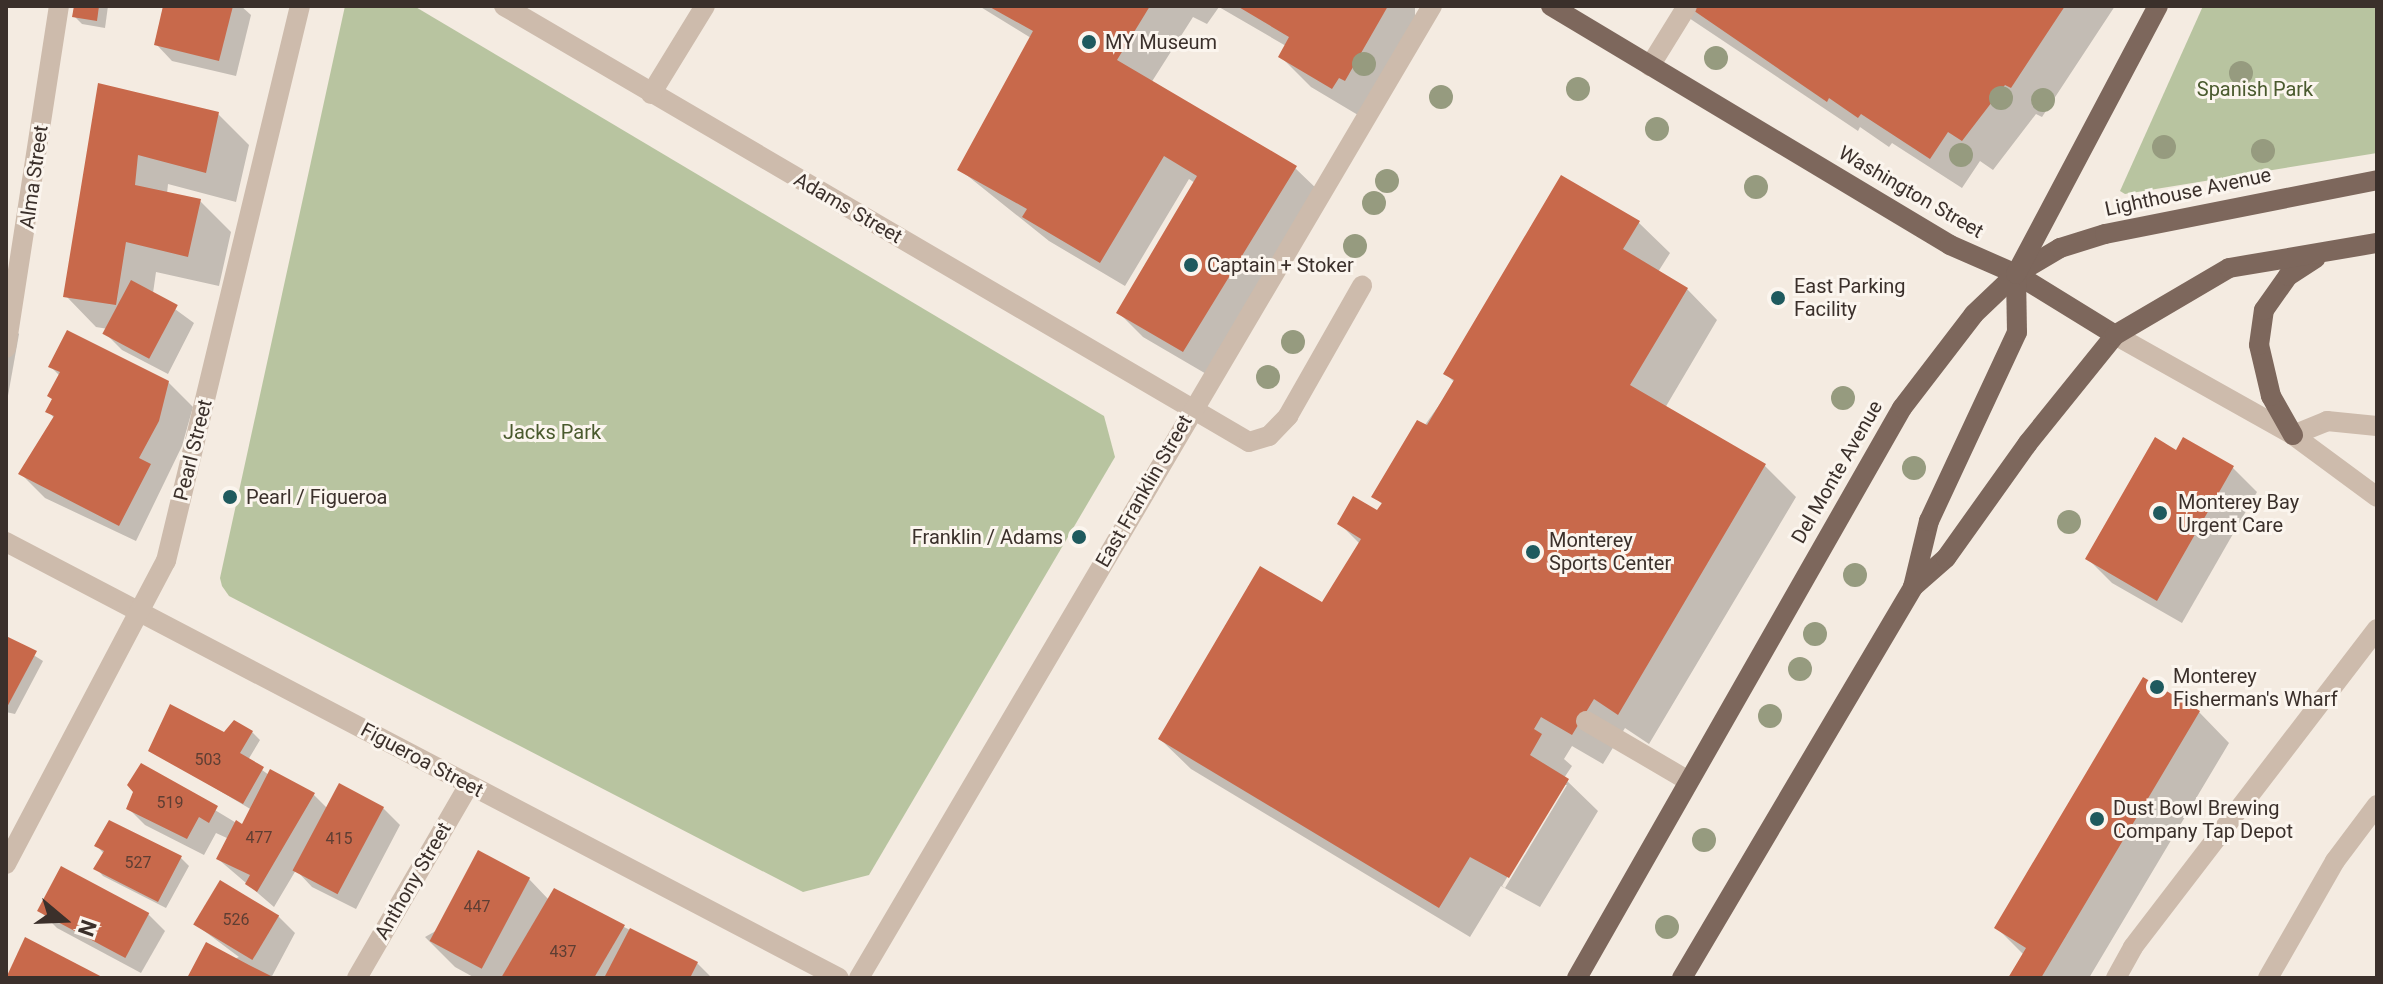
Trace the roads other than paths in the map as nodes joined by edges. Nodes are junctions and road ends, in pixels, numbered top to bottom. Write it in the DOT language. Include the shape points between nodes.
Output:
graph roads {
  1 [pos="59,6"];
  2 [pos="300,6"];
  3 [pos="504,6"];
  4 [pos="705,6"];
  5 [pos="1432,6"];
  6 [pos="1551,6"];
  7 [pos="1687,6"];
  8 [pos="2158,6"];
  9 [pos="1650,66"];
  10 [pos="651,94"];
  11 [pos="2377,180"];
  12 [pos="2377,243"];
  13 [pos="2324,252"];
  14 [pos="2016,274"];
  15 [pos="1362,286"];
  16 [pos="2115,335"];
  17 [pos="6,348"];
  18 [pos="1193,407"];
  19 [pos="2377,426"];
  20 [pos="2293,435"];
  21 [pos="2377,497"];
  22 [pos="6,542"];
  23 [pos="1913,587"];
  24 [pos="141,610"];
  25 [pos="2377,629"];
  26 [pos="1586,721"];
  27 [pos="1687,780"];
  28 [pos="469,785"];
  29 [pos="2377,805"];
  30 [pos="6,864"];
  31 [pos="357,978"];
  32 [pos="839,978"];
  33 [pos="859,978"];
  34 [pos="1577,978"];
  35 [pos="1682,978"];
  36 [pos="2116,978"];
  37 [pos="2268,978"];
  1 -- 17 [label="street, Alma Street"];
  2 -- 24 [label="street, Pearl Street" via="166,561"];
  3 -- 10 [label="street, Adams Street"];
  4 -- 10 [label="street"];
  5 -- 18 [label="street, East Franklin Street"];
  6 -- 9 [label="main road, Washington Street"];
  7 -- 9 [label="street"];
  8 -- 14 [label="main road, Del Monte Avenue"];
  9 -- 14 [label="main road, Washington Street" via="1950,245"];
  10 -- 18 [label="street, Adams Street"];
  11 -- 14 [label="main road, Lighthouse Avenue" via="2105,234 2060,248"];
  12 -- 13 [label="main road"];
  13 -- 16 [label="main road" via="2229,268"];
  13 -- 20 [label="main road" via="2288,276 2264,310 2259,345 2271,396"];
  14 -- 16 [label="main road, Washington Street"];
  14 -- 23 [label="main road" via="2017,332 1929,521"];
  14 -- 27 [label="main road, Del Monte Avenue" via="1974,314 1902,408"];
  15 -- 18 [label="street, Adams Street" via="1288,416 1269,436 1249,442"];
  16 -- 20 [label="street, Washington Street"];
  16 -- 23 [label="main road" via="2028,443 1946,558"];
  18 -- 33 [label="street, East Franklin Street"];
  19 -- 20 [label="street" via="2327,421"];
  20 -- 21 [label="street, Washington Street"];
  22 -- 24 [label="street, Figueroa Street"];
  23 -- 35 [label="main road"];
  24 -- 28 [label="street, Figueroa Street"];
  24 -- 30 [label="street, Pearl Street"];
  25 -- 36 [label="street" via="2133,947"];
  26 -- 27 [label="street"];
  27 -- 34 [label="main road, Del Monte Avenue"];
  28 -- 31 [label="street, Anthony Street"];
  28 -- 32 [label="street, Figueroa Street"];
  29 -- 37 [label="street" via="2335,861"];
}
